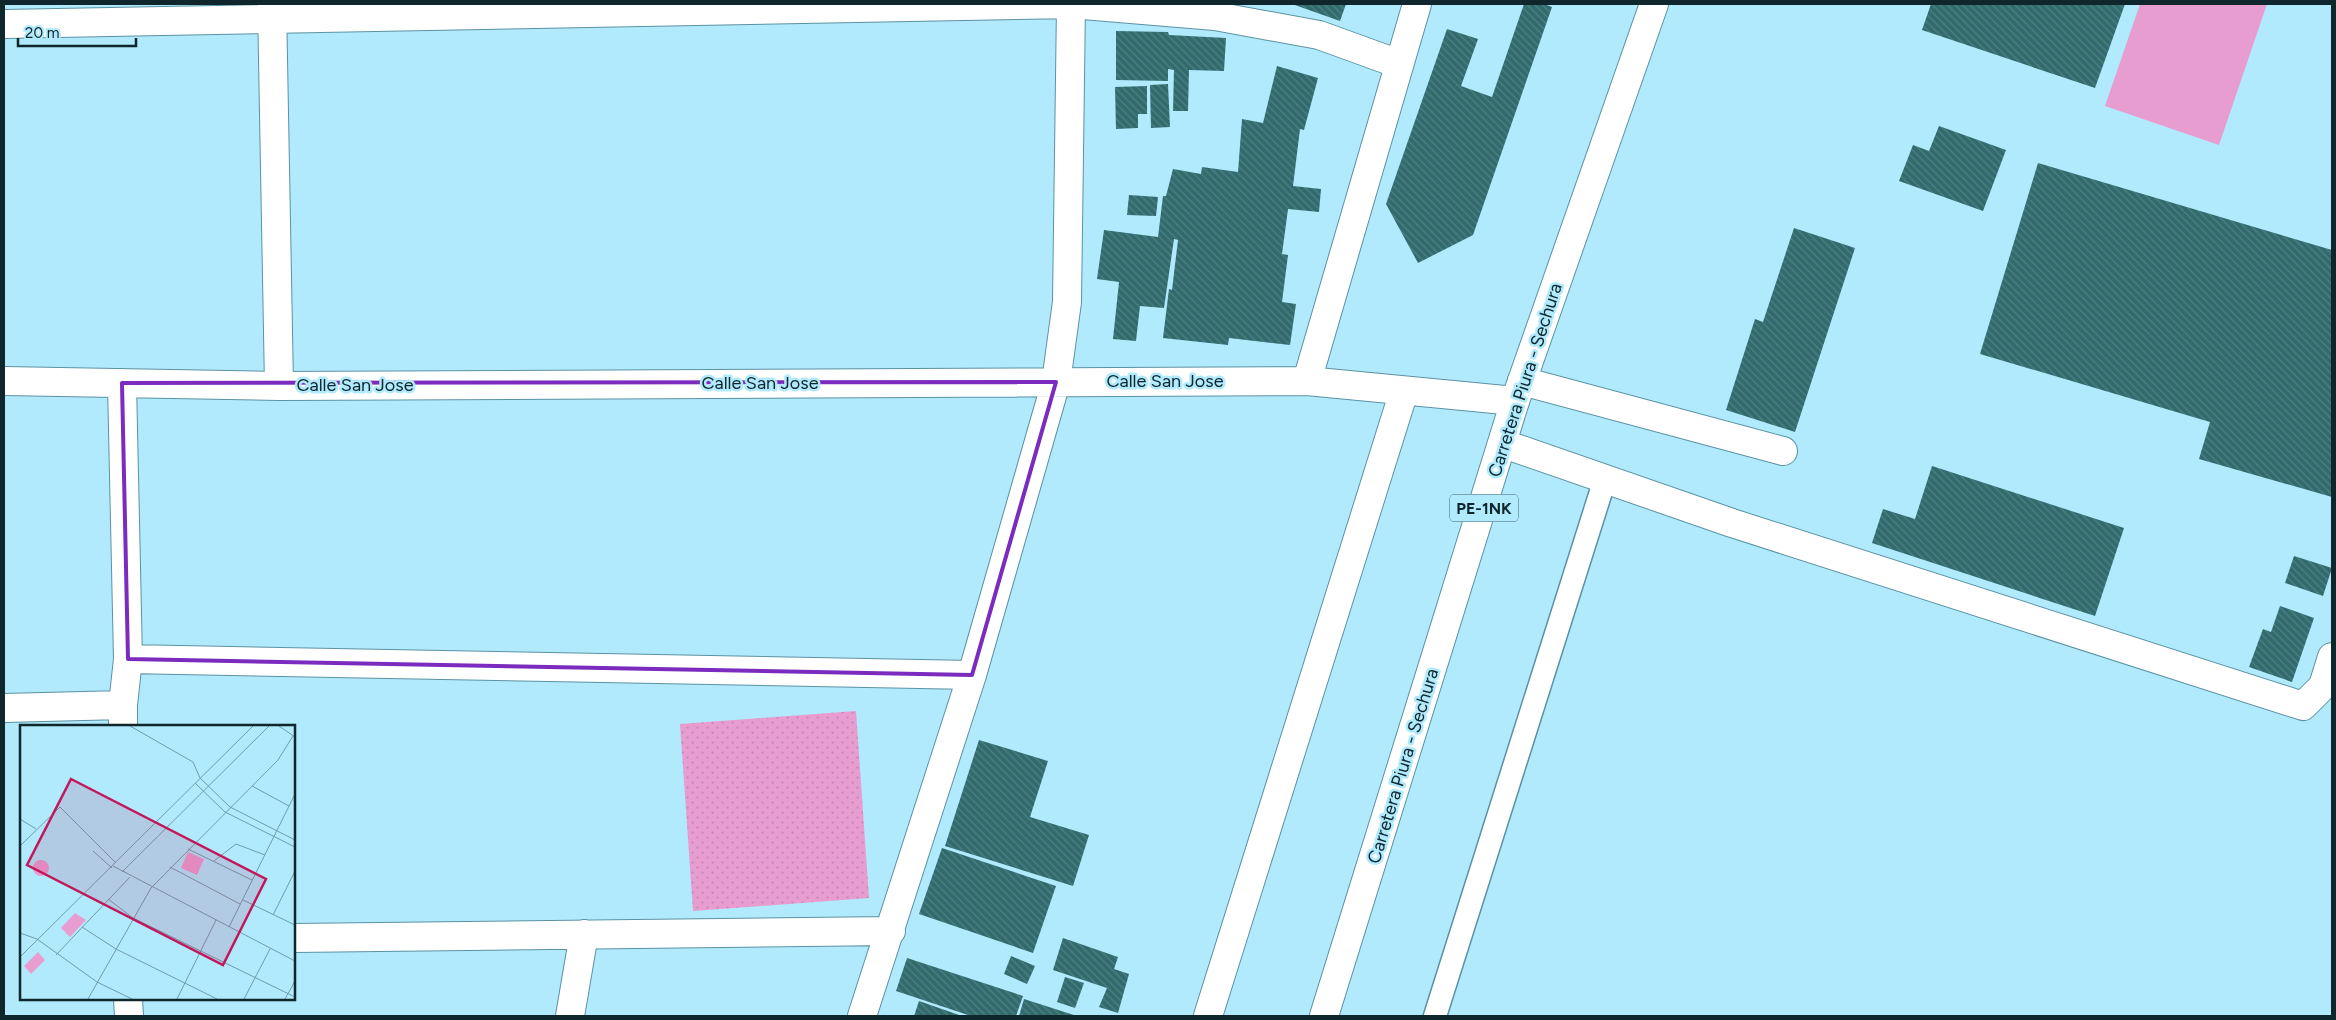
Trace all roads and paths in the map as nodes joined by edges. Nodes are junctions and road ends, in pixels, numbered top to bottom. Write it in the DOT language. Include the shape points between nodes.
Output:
graph roads {
  1 [pos="1071,4"];
  2 [pos="1417,4"];
  3 [pos="1654,4"];
  4 [pos="272,11"];
  5 [pos="4,24"];
  6 [pos="1399,64"];
  7 [pos="4,381"];
  8 [pos="1307,381"];
  9 [pos="1056,382"];
  10 [pos="122,383"];
  11 [pos="279,386"];
  12 [pos="1404,391"];
  13 [pos="1519,391"];
  14 [pos="1504,444"];
  15 [pos="1783,450"];
  16 [pos="1605,479"];
  17 [pos="2332,657"];
  18 [pos="128,659"];
  19 [pos="972,675"];
  20 [pos="4,708"];
  21 [pos="123,715"];
  22 [pos="890,931"];
  23 [pos="584,934"];
  24 [pos="295,938"];
  25 [pos="128,1000"];
  26 [pos="129,1016"];
  27 [pos="570,1016"];
  28 [pos="862,1016"];
  29 [pos="1208,1016"];
  30 [pos="1324,1016"];
  31 [pos="1435,1016"];
  1 -- 4 [label="street"];
  1 -- 6 [label="street" via="1215,16 1272,26 1319,35"];
  1 -- 9 [label="street" via="1067,302"];
  2 -- 6 [label="street"];
  3 -- 13 [label="street, Carretera Piura - Sechura / PE-1NK"];
  4 -- 5 [label="street"];
  4 -- 11 [label="street"];
  6 -- 8 [label="street"];
  7 -- 10 [label="street, Calle San Jose"];
  8 -- 9 [label="street, Calle San Jose"];
  8 -- 12 [label="street, Calle San Jose"];
  9 -- 11 [label="street, Calle San Jose"];
  9 -- 19 [label="street"];
  10 -- 11 [label="street, Calle San Jose"];
  10 -- 18 [label="street"];
  12 -- 13 [label="street, Calle San Jose"];
  12 -- 29 [label="street"];
  13 -- 14 [label="street, Carretera Piura - Sechura / PE-1NK"];
  13 -- 15 [label="street, Calle San Jose"];
  14 -- 16 [label="street"];
  14 -- 30 [label="street, Carretera Piura - Sechura / PE-1NK"];
  16 -- 17 [label="street" via="2303,706 2323,686"];
  16 -- 31 [label="lane"];
  18 -- 19 [label="street"];
  18 -- 21 [label="street"];
  19 -- 22 [label="street"];
  20 -- 21 [label="street"];
  22 -- 23 [label="street"];
  22 -- 28 [label="street"];
  23 -- 24 [label="street"];
  23 -- 27 [label="street"];
  25 -- 26 [label="street"];
}
